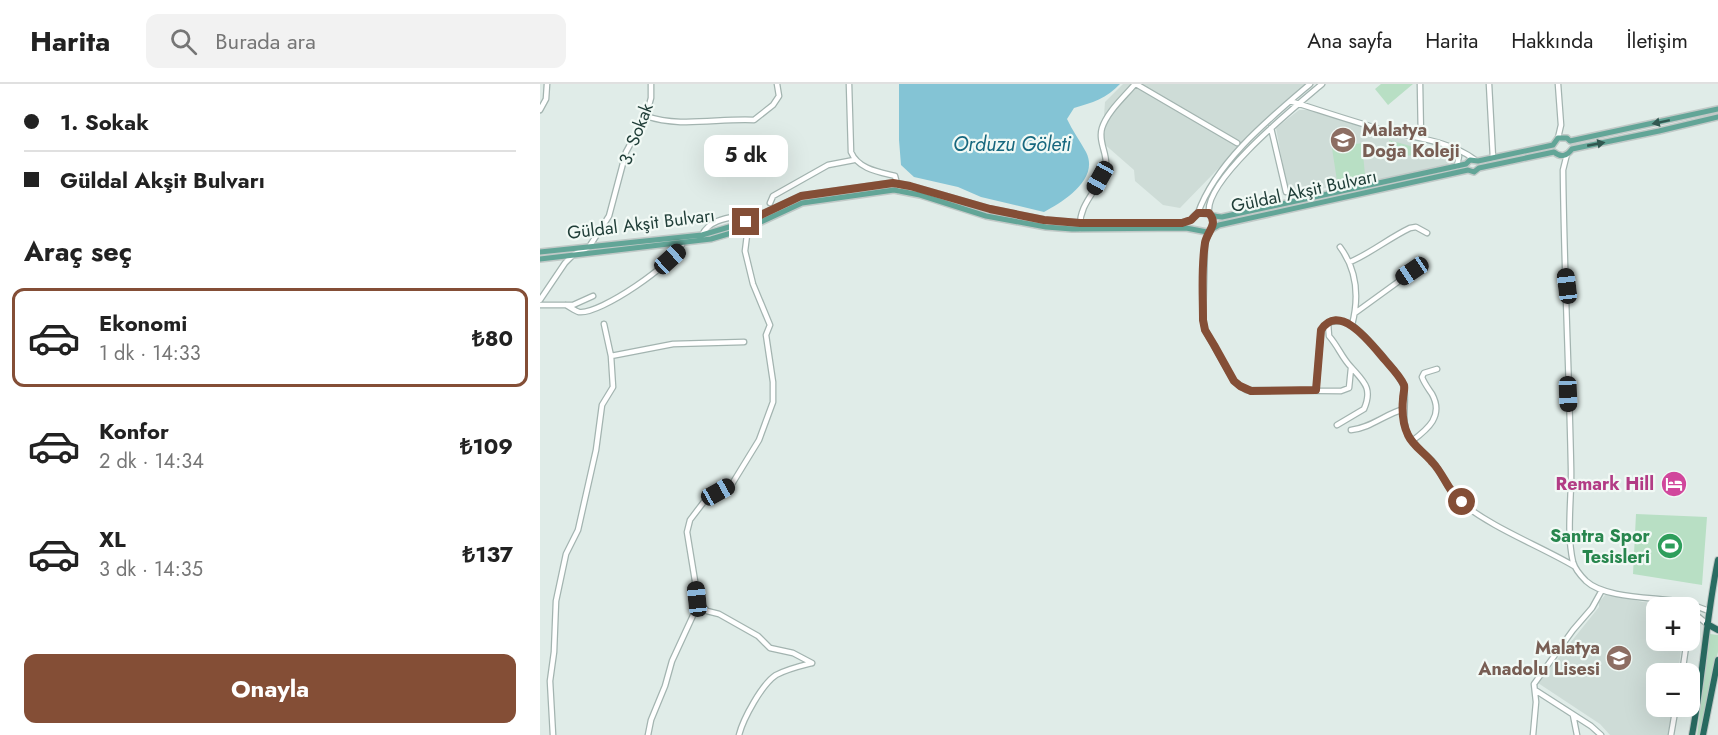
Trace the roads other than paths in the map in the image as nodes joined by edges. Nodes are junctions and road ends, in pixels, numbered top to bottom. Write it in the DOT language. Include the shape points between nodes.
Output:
graph roads {
  1 [pos="547,84"];
  2 [pos="651,84"];
  3 [pos="777,84"];
  4 [pos="849,84"];
  5 [pos="1135,84"];
  6 [pos="1310,84"];
  7 [pos="1322,84"];
  8 [pos="1420,84"];
  9 [pos="1490,84"];
  10 [pos="1558,84"];
  11 [pos="1290,101"];
  12 [pos="1299,104"];
  13 [pos="1718,109"];
  14 [pos="540,110"];
  15 [pos="646,116"];
  16 [pos="1718,117"];
  17 [pos="1561,125"];
  18 [pos="1271,128"];
  19 [pos="1421,138"];
  20 [pos="1558,138"];
  21 [pos="1568,140"];
  22 [pos="1237,143"];
  23 [pos="1553,145"];
  24 [pos="1455,149"];
  25 [pos="1572,149"];
  26 [pos="1556,154"];
  27 [pos="1567,154"];
  28 [pos="1492,158"];
  29 [pos="854,160"];
  30 [pos="1470,163"];
  31 [pos="1457,166"];
  32 [pos="1479,168"];
  33 [pos="1563,170"];
  34 [pos="898,183"];
  35 [pos="899,191"];
  36 [pos="1286,192"];
  37 [pos="770,203"];
  38 [pos="1198,213"];
  39 [pos="1210,215"];
  40 [pos="1191,220"];
  41 [pos="746,221"];
  42 [pos="1080,226"];
  43 [pos="1212,229"];
  44 [pos="1195,230"];
  45 [pos="1428,233"];
  46 [pos="702,235"];
  47 [pos="1205,242"];
  48 [pos="682,244"];
  49 [pos="589,247"];
  50 [pos="1340,247"];
  51 [pos="540,252"];
  52 [pos="573,255"];
  53 [pos="540,259"];
  54 [pos="1350,262"];
  55 [pos="1424,263"];
  56 [pos="593,296"];
  57 [pos="540,300"];
  58 [pos="540,305"];
  59 [pos="566,305"];
  60 [pos="1355,313"];
  61 [pos="1328,323"];
  62 [pos="604,324"];
  63 [pos="1352,326"];
  64 [pos="744,342"];
  65 [pos="611,356"];
  66 [pos="1351,368"];
  67 [pos="1437,369"];
  68 [pos="1316,390"];
  69 [pos="1404,409"];
  70 [pos="1337,425"];
  71 [pos="1351,430"];
  72 [pos="1412,441"];
  73 [pos="1718,560"];
  74 [pos="1574,566"];
  75 [pos="1602,590"];
  76 [pos="697,599"];
  77 [pos="1646,599"];
  78 [pos="1700,609"];
  79 [pos="1709,611"];
  80 [pos="1718,612"];
  81 [pos="1700,618"];
  82 [pos="1707,624"];
  83 [pos="1718,630"];
  84 [pos="1718,660"];
  85 [pos="1535,690"];
  86 [pos="1573,715"];
  87 [pos="1674,717"];
  88 [pos="553,735"];
  89 [pos="648,735"];
  90 [pos="739,735"];
  91 [pos="1533,735"];
  92 [pos="1577,735"];
  93 [pos="1602,735"];
  94 [pos="1671,735"];
  95 [pos="1692,735"];
  96 [pos="1703,735"];
  1 -- 14 [label="street"];
  2 -- 15 [label="street, 3. Sokak"];
  3 -- 15 [label="street" via="779,96 754,120 697,122"];
  4 -- 29 [label="street"];
  5 -- 22 [label="street"];
  5 -- 42 [label="street" via="1102,127 1106,165 1083,209"];
  6 -- 11 [label="street"];
  7 -- 12 [label="street"];
  8 -- 19 [label="street"];
  9 -- 28 [label="street"];
  10 -- 17 [label="street"];
  11 -- 12 [label="street"];
  11 -- 38 [label="street" via="1221,173"];
  12 -- 18 [label="street"];
  12 -- 19 [label="street"];
  13 -- 21 [label="main road, one-way"];
  15 -- 49 [label="street, 3. Sokak" via="626,152 609,216"];
  25 -- 16 [label="main road, one-way"];
  17 -- 20 [label="street"];
  17 -- 21 [label="street"];
  18 -- 36 [label="street"];
  18 -- 39 [label="street" via="1213,194 1208,206"];
  19 -- 24 [label="street"];
  20 -- 21 [label="main road"];
  20 -- 23 [label="main road"];
  21 -- 25 [label="street"];
  23 -- 26 [label="street"];
  23 -- 28 [label="main road, Güldal Akşit Bulvarı"];
  24 -- 30 [label="street"];
  24 -- 31 [label="street" via="1459,156"];
  25 -- 27 [label="main road"];
  26 -- 27 [label="main road, Güldal Akşit Bulvarı"];
  26 -- 32 [label="main road, Güldal Akşit Bulvarı"];
  26 -- 33 [label="street"];
  27 -- 33 [label="street"];
  28 -- 30 [label="main road, Güldal Akşit Bulvarı"];
  29 -- 34 [label="street" via="870,170 895,176"];
  29 -- 37 [label="street" via="828,165 773,196"];
  30 -- 31 [label="main road, Güldal Akşit Bulvarı"];
  30 -- 32 [label="street"];
  30 -- 32 [label="main road, Güldal Akşit Bulvarı" via="1474,172"];
  30 -- 43 [label="main road, Güldal Akşit Bulvarı"];
  31 -- 39 [label="main road, Güldal Akşit Bulvarı" via="1222,218"];
  33 -- 74 [label="street" via="1572,468 1570,542"];
  34 -- 35 [label="street"];
  34 -- 41 [label="main road, Güldal Akşit Bulvarı" via="801,196"];
  34 -- 42 [label="main road, Güldal Akşit Bulvarı" via="1016,215"];
  35 -- 41 [label="main road, Güldal Akşit Bulvarı" via="802,203"];
  35 -- 42 [label="main road, Güldal Akşit Bulvarı" via="1003,219 1046,227"];
  38 -- 39 [label="main road, Güldal Akşit Bulvarı"];
  38 -- 40 [label="main road"];
  39 -- 43 [label="street"];
  40 -- 42 [label="main road, Güldal Akşit Bulvarı"];
  40 -- 44 [label="street"];
  41 -- 46 [label="main road, Güldal Akşit Bulvarı"];
  41 -- 46 [label="street" via="722,219 709,225"];
  41 -- 48 [label="main road, Güldal Akşit Bulvarı" via="711,239"];
  41 -- 76 [label="street" via="745,251 770,325 766,335 773,402 759,440 732,484 705,499 690,520 687,539"];
  42 -- 44 [label="main road, Güldal Akşit Bulvarı"];
  43 -- 44 [label="main road, Güldal Akşit Bulvarı"];
  43 -- 47 [label="street"];
  44 -- 47 [label="street"];
  45 -- 54 [label="street" via="1410,228"];
  46 -- 49 [label="main road, Güldal Akşit Bulvarı"];
  47 -- 68 [label="street" via="1205,330 1234,381 1251,391"];
  48 -- 52 [label="main road, Güldal Akşit Bulvarı"];
  48 -- 59 [label="street" via="659,269 615,300 579,312"];
  49 -- 51 [label="main road, Güldal Akşit Bulvarı"];
  49 -- 52 [label="street"];
  50 -- 54 [label="street"];
  52 -- 53 [label="main road, Güldal Akşit Bulvarı"];
  52 -- 57 [label="street"];
  54 -- 60 [label="street"];
  55 -- 60 [label="street"];
  56 -- 59 [label="street" via="579,304"];
  58 -- 59 [label="street"];
  60 -- 63 [label="street"];
  61 -- 63 [label="street" via="1341,321"];
  61 -- 66 [label="street" via="1329,336"];
  61 -- 68 [label="street" via="1320,335"];
  62 -- 65 [label="street"];
  63 -- 69 [label="street" via="1368,339 1401,380"];
  64 -- 65 [label="street" via="673,344"];
  65 -- 88 [label="street" via="614,387 602,405 578,530 566,554 556,601 550,681"];
  66 -- 68 [label="street" via="1349,388"];
  66 -- 70 [label="street" via="1367,388 1366,405"];
  67 -- 72 [label="street" via="1422,377 1435,402 1435,419"];
  69 -- 71 [label="street"];
  69 -- 72 [label="street" via="1406,432"];
  72 -- 74 [label="street" via="1459,501 1513,535"];
  73 -- 79 [label="highway"];
  74 -- 75 [label="street" via="1588,583"];
  75 -- 77 [label="street"];
  75 -- 85 [label="street" via="1535,682"];
  76 -- 89 [label="street"];
  76 -- 90 [label="street" via="706,610 758,636 770,648 793,653 812,663 776,675 768,682"];
  78 -- 79 [label="street"];
  79 -- 80 [label="highway"];
  79 -- 82 [label="highway"];
  81 -- 82 [label="street"];
  82 -- 83 [label="highway"];
  82 -- 95 [label="highway"];
  84 -- 96 [label="highway"];
  85 -- 86 [label="street"];
  85 -- 91 [label="street"];
  86 -- 92 [label="street"];
  86 -- 93 [label="street"];
  87 -- 94 [label="street"];
}
